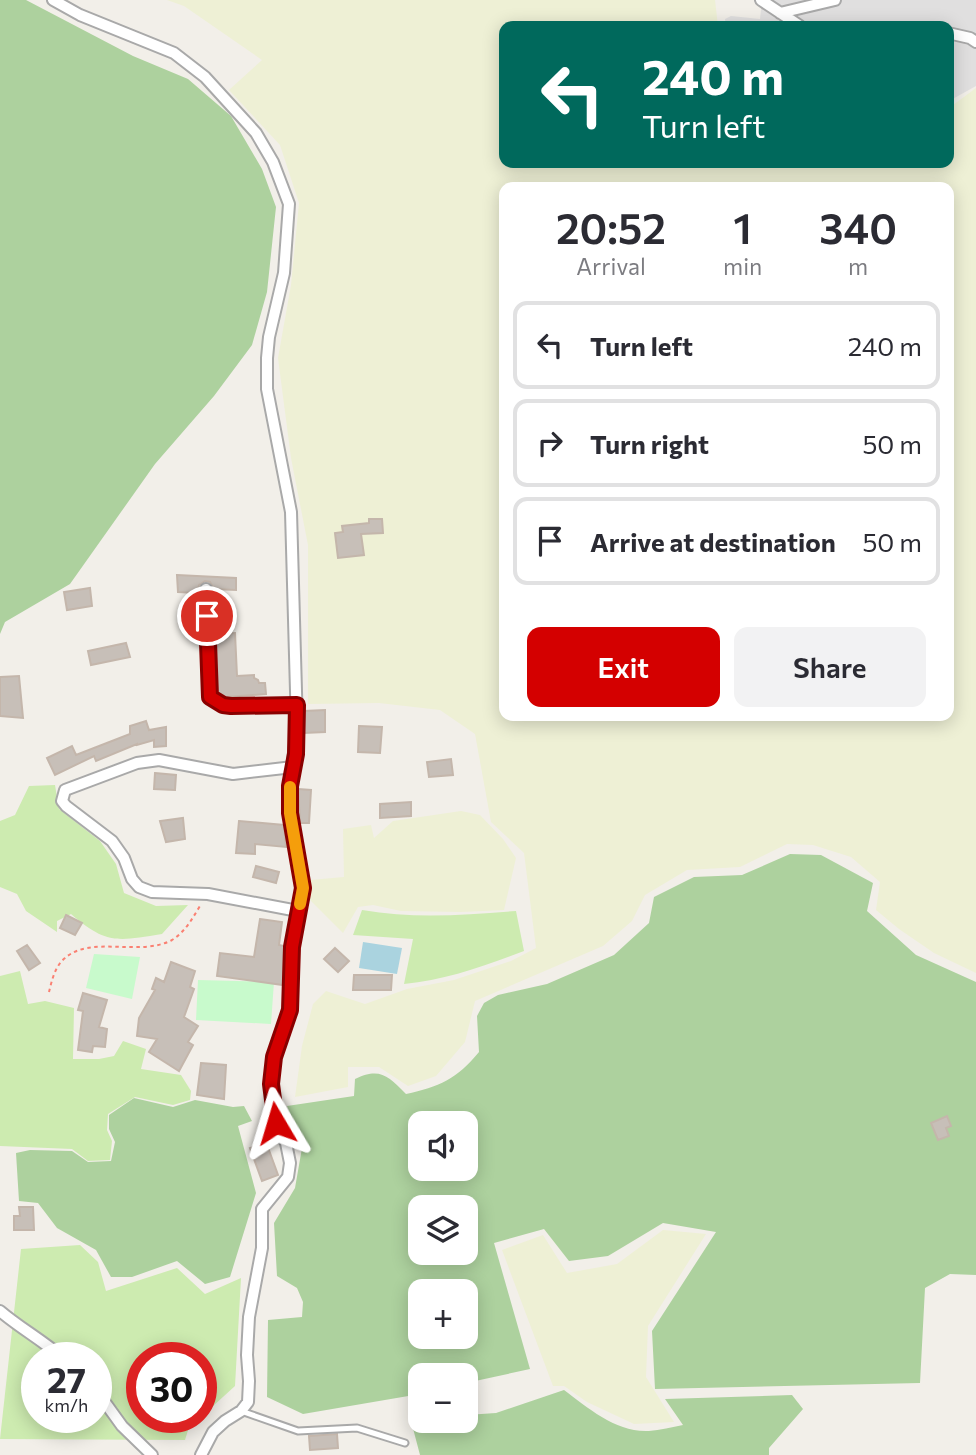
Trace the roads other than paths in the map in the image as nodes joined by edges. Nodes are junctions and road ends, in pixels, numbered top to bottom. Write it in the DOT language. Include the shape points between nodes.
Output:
graph roads {
  1 [pos="53,0"];
  2 [pos="761,0"];
  3 [pos="835,0"];
  4 [pos="779,13"];
  5 [pos="792,21"];
  6 [pos="954,34"];
  7 [pos="976,42"];
  8 [pos="206,589"];
  9 [pos="297,705"];
  10 [pos="293,767"];
  11 [pos="298,911"];
  12 [pos="0,1311"];
  13 [pos="45,1342"];
  14 [pos="241,1411"];
  15 [pos="112,1413"];
  16 [pos="405,1443"];
  17 [pos="152,1455"];
  18 [pos="201,1455"];
  1 -- 9 [label="street" via="174,53 205,77 256,133 289,204 284,273 267,369 291,512"];
  2 -- 4 [label="street"];
  3 -- 4 [label="street"];
  4 -- 5 [label="street"];
  6 -- 7 [label="street"];
  8 -- 9 [label="street" via="210,697 231,706"];
  9 -- 10 [label="street"];
  10 -- 11 [label="street" via="290,813 303,888"];
  10 -- 11 [label="street" via="233,774 159,760 137,763 65,790 62,801 112,841 139,887"];
  11 -- 14 [label="street" via="290,1010 274,1057 271,1084 276,1123 290,1163 288,1177 262,1209 262,1248 249,1317 248,1402"];
  12 -- 13 [label="street"];
  14 -- 16 [label="lane" via="298,1431 357,1428"];
  14 -- 18 [label="street" via="213,1432"];
  15 -- 17 [label="street"];
}
